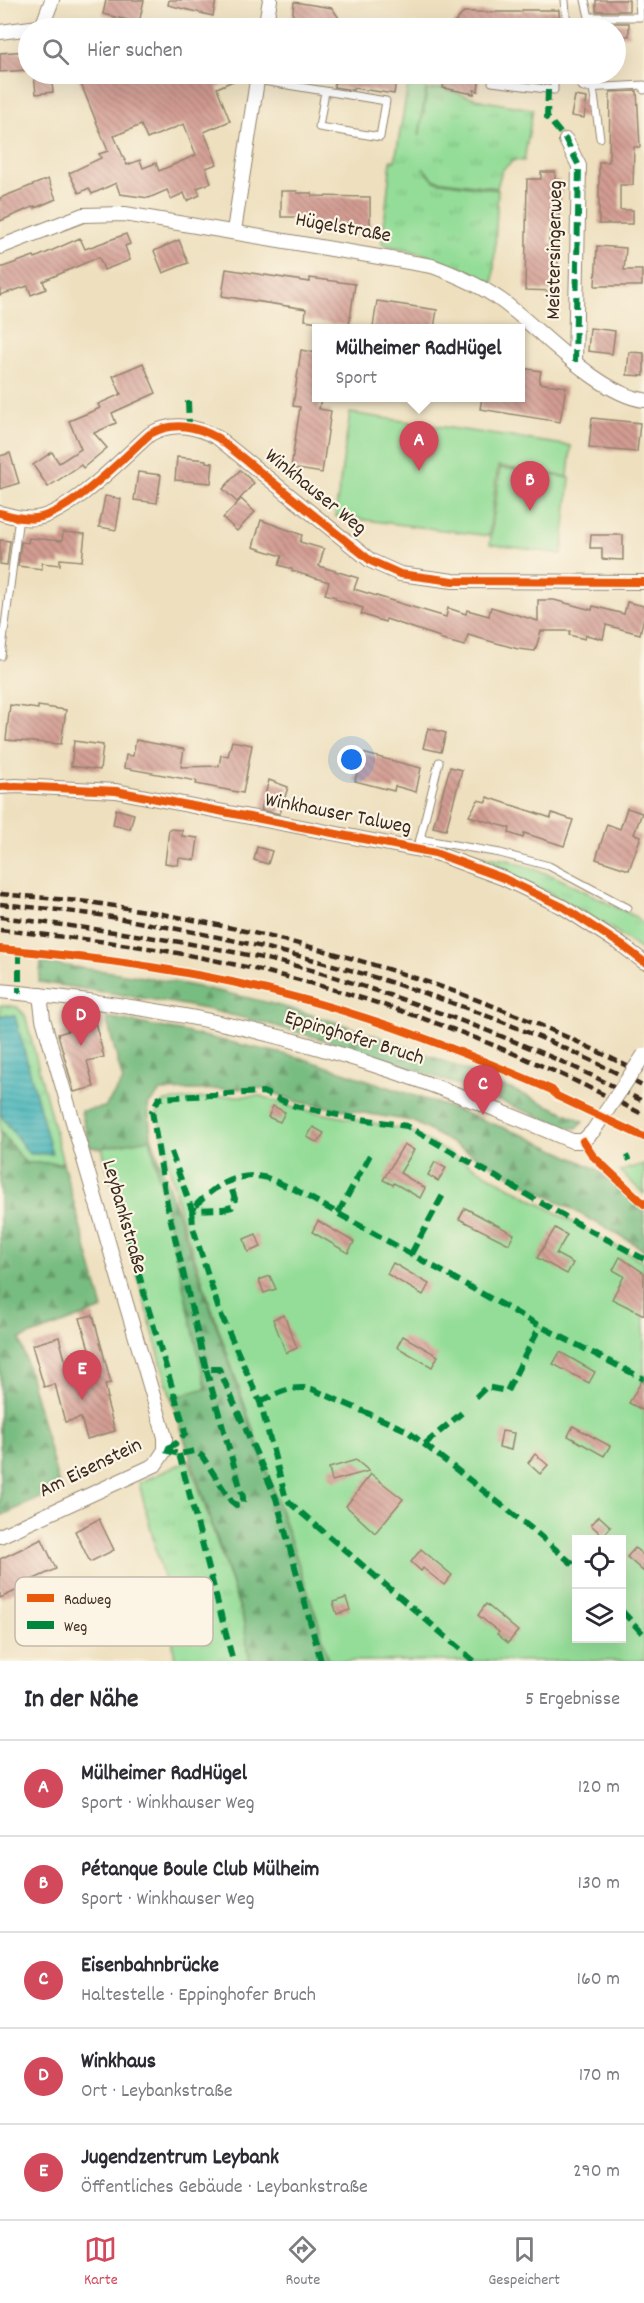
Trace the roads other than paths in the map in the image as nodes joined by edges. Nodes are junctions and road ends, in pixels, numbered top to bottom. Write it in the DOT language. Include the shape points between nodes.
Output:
graph roads {
  1 [pos="52,0"];
  2 [pos="270,0"];
  3 [pos="565,0"];
  4 [pos="585,0"];
  5 [pos="639,0"];
  6 [pos="45,18"];
  7 [pos="267,18"];
  8 [pos="566,18"];
  9 [pos="18,30"];
  10 [pos="0,32"];
  11 [pos="256,84"];
  12 [pos="291,84"];
  13 [pos="508,84"];
  14 [pos="554,84"];
  15 [pos="580,84"];
  16 [pos="593,88"];
  17 [pos="644,90"];
  18 [pos="325,91"];
  19 [pos="600,138"];
  20 [pos="566,140"];
  21 [pos="234,231"];
  22 [pos="0,247"];
  23 [pos="574,363"];
  24 [pos="644,400"];
  25 [pos="0,513"];
  26 [pos="19,517"];
  27 [pos="644,582"];
  28 [pos="1,656"];
  29 [pos="439,762"];
  30 [pos="0,787"];
  31 [pos="419,844"];
  32 [pos="628,908"];
  33 [pos="644,963"];
  34 [pos="0,991"];
  35 [pos="40,995"];
  36 [pos="644,1055"];
  37 [pos="165,1450"];
  38 [pos="0,1536"];
  1 -- 6 [label="street"];
  2 -- 7 [label="street"];
  3 -- 8 [label="lane"];
  4 -- 5 [label="lane" via="589,17 640,17"];
  9 -- 10 [label="street"];
  11 -- 21 [label="street"];
  12 -- 18 [label="lane"];
  13 -- 14 [label="lane" via="554,90"];
  15 -- 16 [label="lane"];
  16 -- 17 [label="lane" via="644,85"];
  16 -- 19 [label="lane"];
  18 -- 18 [label="lane" via="386,101 380,137 319,128"];
  20 -- 23 [label="street, Meistersingerweg" via="579,166"];
  21 -- 22 [label="street, Hügelstraße" via="125,214 83,215"];
  21 -- 23 [label="street, Hügelstraße" via="432,266 461,276 501,300"];
  23 -- 24 [label="street, Hügelstraße" via="629,398"];
  25 -- 26 [label="street, Winkhauser Weg"];
  26 -- 27 [label="street, Winkhauser Weg" via="36,519 59,509 150,434 189,426 218,438 371,561 400,574 453,581"];
  26 -- 28 [label="lane"];
  29 -- 31 [label="lane, Winkhauser Talweg"];
  30 -- 31 [label="street, Winkhauser Talweg" via="116,791"];
  31 -- 32 [label="lane, Winkhauser Talweg" via="500,853 549,866"];
  31 -- 33 [label="street, Winkhauser Talweg" via="563,907"];
  34 -- 35 [label="street, Eppinghofer Bruch"];
  35 -- 36 [label="street, Eppinghofer Bruch, bridge" via="141,1008 238,1027 381,1068 488,1105 572,1142 583,1141 593,1131"];
  35 -- 37 [label="street, Leybankstraße" via="43,1019 165,1437"];
  37 -- 38 [label="street, Am Eisenstein" via="155,1465"];
}
